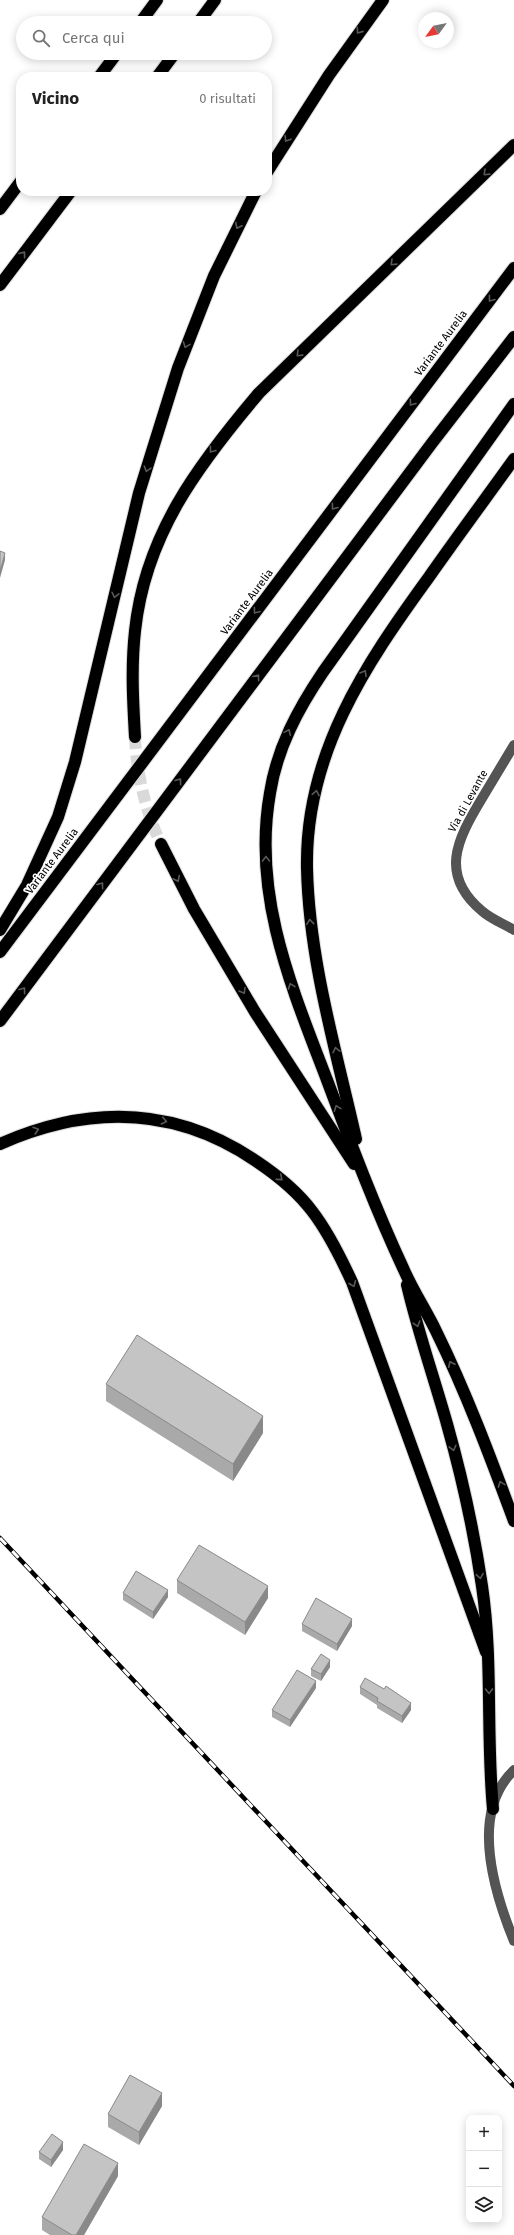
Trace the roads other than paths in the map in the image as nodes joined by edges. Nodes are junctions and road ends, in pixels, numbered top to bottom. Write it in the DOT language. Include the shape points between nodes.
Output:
graph roads {
  1 [pos="157,0"];
  2 [pos="215,0"];
  3 [pos="382,0"];
  4 [pos="145,16"];
  5 [pos="203,16"];
  6 [pos="112,60"];
  7 [pos="170,60"];
  8 [pos="103,72"];
  9 [pos="161,72"];
  10 [pos="514,145"];
  11 [pos="272,164"];
  12 [pos="16,188"];
  13 [pos="67,196"];
  14 [pos="254,196"];
  15 [pos="0,209"];
  16 [pos="514,268"];
  17 [pos="0,285"];
  18 [pos="514,337"];
  19 [pos="514,404"];
  20 [pos="514,459"];
  21 [pos="135,737"];
  22 [pos="514,745"];
  23 [pos="161,844"];
  24 [pos="0,930"];
  25 [pos="514,930"];
  26 [pos="0,952"];
  27 [pos="0,1021"];
  28 [pos="0,1144"];
  29 [pos="366,1183"];
  30 [pos="404,1272"];
  31 [pos="514,1521"];
  32 [pos="486,1652"];
  33 [pos="514,1770"];
  34 [pos="493,1809"];
  35 [pos="514,1941"];
  1 -- 4 [label="highway"];
  2 -- 5 [label="highway"];
  3 -- 11 [label="highway, one-way" via="328,75"];
  6 -- 8 [label="highway"];
  7 -- 9 [label="highway"];
  10 -- 21 [label="highway, one-way" via="259,393 189,483 165,524 142,588 132,668"];
  12 -- 15 [label="highway"];
  17 -- 13 [label="highway, one-way"];
  14 -- 24 [label="highway, one-way" via="214,276 178,368 139,493 75,762 58,817 27,885"];
  16 -- 26 [label="highway, Variante Aurelia, one-way"];
  27 -- 18 [label="highway, one-way"];
  29 -- 19 [label="highway, one-way" via="291,985 277,940 267,876 266,842 270,793 280,751 312,689"];
  29 -- 20 [label="highway, one-way" via="312,941 307,866 316,792 328,746 340,716 365,670 396,622"];
  22 -- 25 [label="street, Via di Levante" via="464,829 456,852 457,873 466,895 483,912"];
  23 -- 29 [label="highway, one-way" via="194,909 255,1012"];
  28 -- 32 [label="highway, one-way" via="35,1130 87,1118 120,1116 167,1121 222,1140 269,1170 300,1197 334,1245 352,1282"];
  29 -- 30 [label="highway"];
  31 -- 30 [label="highway, one-way" via="471,1408 436,1331"];
  30 -- 32 [label="highway, one-way" via="463,1486 482,1589"];
  32 -- 34 [label="highway, one-way" via="490,1689 489,1763"];
  33 -- 34 [label="street" via="505,1780"];
  34 -- 35 [label="street" via="489,1831 490,1860 496,1889"];
}
